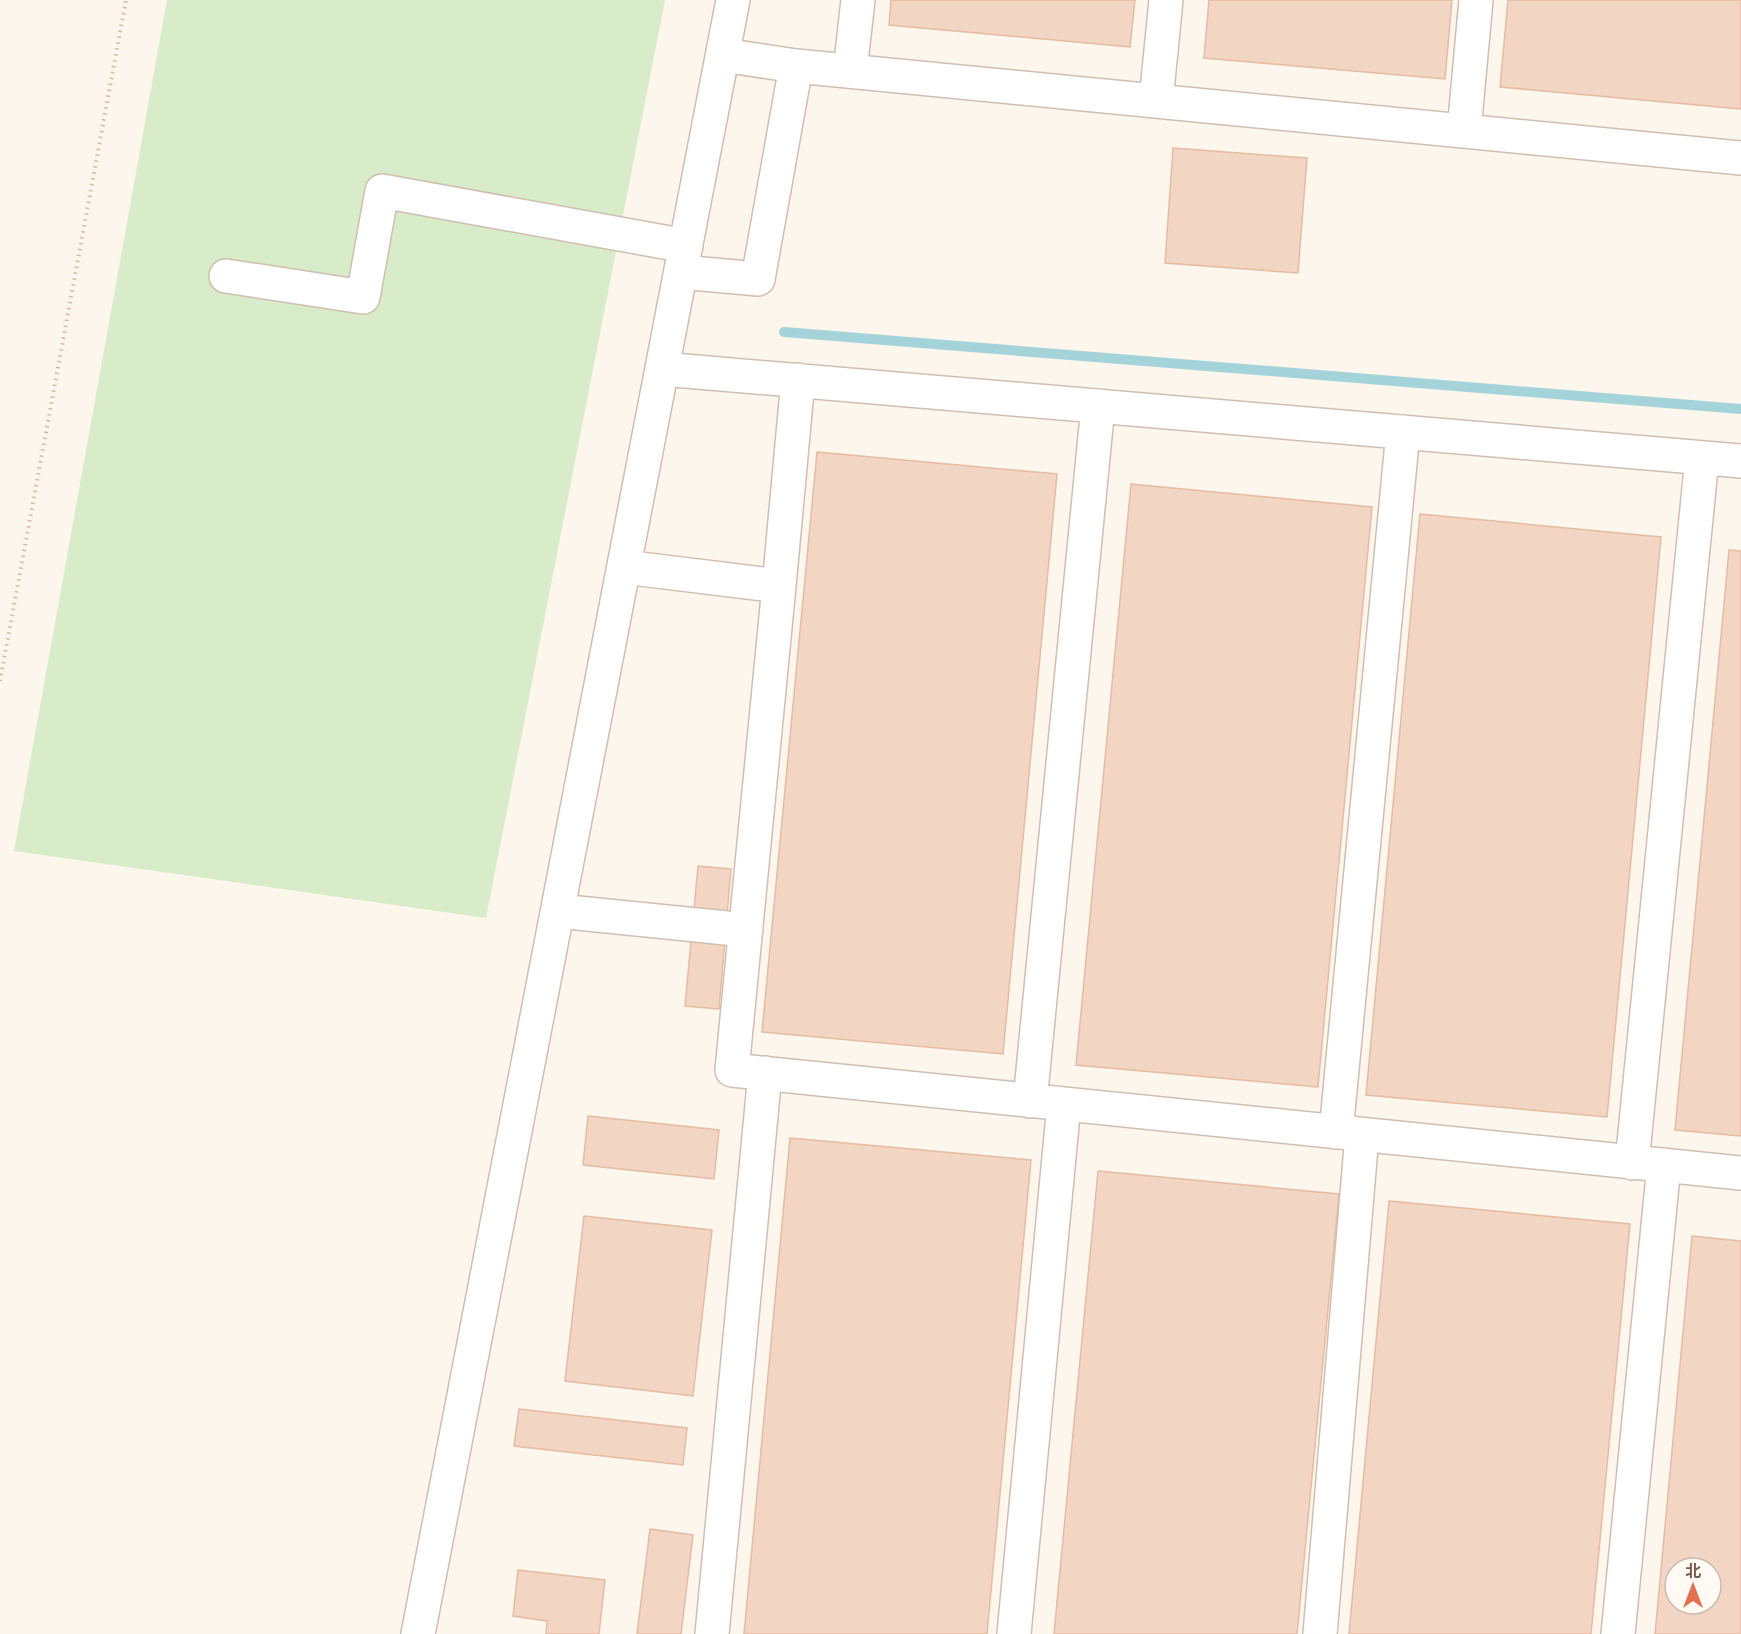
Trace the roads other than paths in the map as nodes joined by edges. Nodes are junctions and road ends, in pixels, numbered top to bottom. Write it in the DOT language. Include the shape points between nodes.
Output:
graph roads {
  1 [pos="733,0"];
  2 [pos="858,0"];
  3 [pos="1167,0"];
  4 [pos="1476,0"];
  5 [pos="723,55"];
  6 [pos="796,66"];
  7 [pos="850,71"];
  8 [pos="1156,101"];
  9 [pos="1464,131"];
  10 [pos="1741,158"];
  11 [pos="683,259"];
  12 [pos="226,276"];
  13 [pos="662,369"];
  14 [pos="798,380"];
  15 [pos="1098,406"];
  16 [pos="1403,432"];
  17 [pos="1702,458"];
  18 [pos="1741,461"];
  19 [pos="624,567"];
  20 [pos="779,586"];
  21 [pos="558,911"];
  22 [pos="746,930"];
  23 [pos="765,1073"];
  24 [pos="1030,1101"];
  25 [pos="1064,1104"];
  26 [pos="1349,1133"];
  27 [pos="1648,1164"];
  28 [pos="1741,1173"];
  29 [pos="418,1634"];
  30 [pos="712,1634"];
  31 [pos="1014,1634"];
  32 [pos="1320,1634"];
  33 [pos="1618,1634"];
  1 -- 5 [label="lane"];
  2 -- 7 [label="lane"];
  3 -- 8 [label="lane"];
  4 -- 9 [label="lane"];
  5 -- 6 [label="lane"];
  5 -- 11 [label="lane"];
  6 -- 7 [label="lane"];
  6 -- 11 [label="lane" via="758,279"];
  7 -- 8 [label="lane"];
  8 -- 9 [label="lane"];
  9 -- 10 [label="lane"];
  11 -- 12 [label="lane" via="382,191 363,297"];
  11 -- 13 [label="lane"];
  13 -- 14 [label="lane"];
  13 -- 19 [label="lane"];
  14 -- 15 [label="lane"];
  14 -- 20 [label="lane"];
  15 -- 16 [label="lane"];
  15 -- 24 [label="lane"];
  16 -- 17 [label="lane"];
  16 -- 26 [label="lane"];
  17 -- 18 [label="lane"];
  17 -- 27 [label="lane"];
  19 -- 20 [label="lane"];
  19 -- 21 [label="lane"];
  20 -- 22 [label="lane"];
  21 -- 22 [label="lane"];
  21 -- 29 [label="lane"];
  22 -- 23 [label="lane" via="732,1070"];
  23 -- 24 [label="lane"];
  23 -- 30 [label="lane"];
  24 -- 25 [label="lane"];
  25 -- 26 [label="lane"];
  25 -- 31 [label="lane"];
  26 -- 27 [label="lane"];
  26 -- 32 [label="lane"];
  27 -- 28 [label="lane"];
  27 -- 33 [label="lane"];
}
